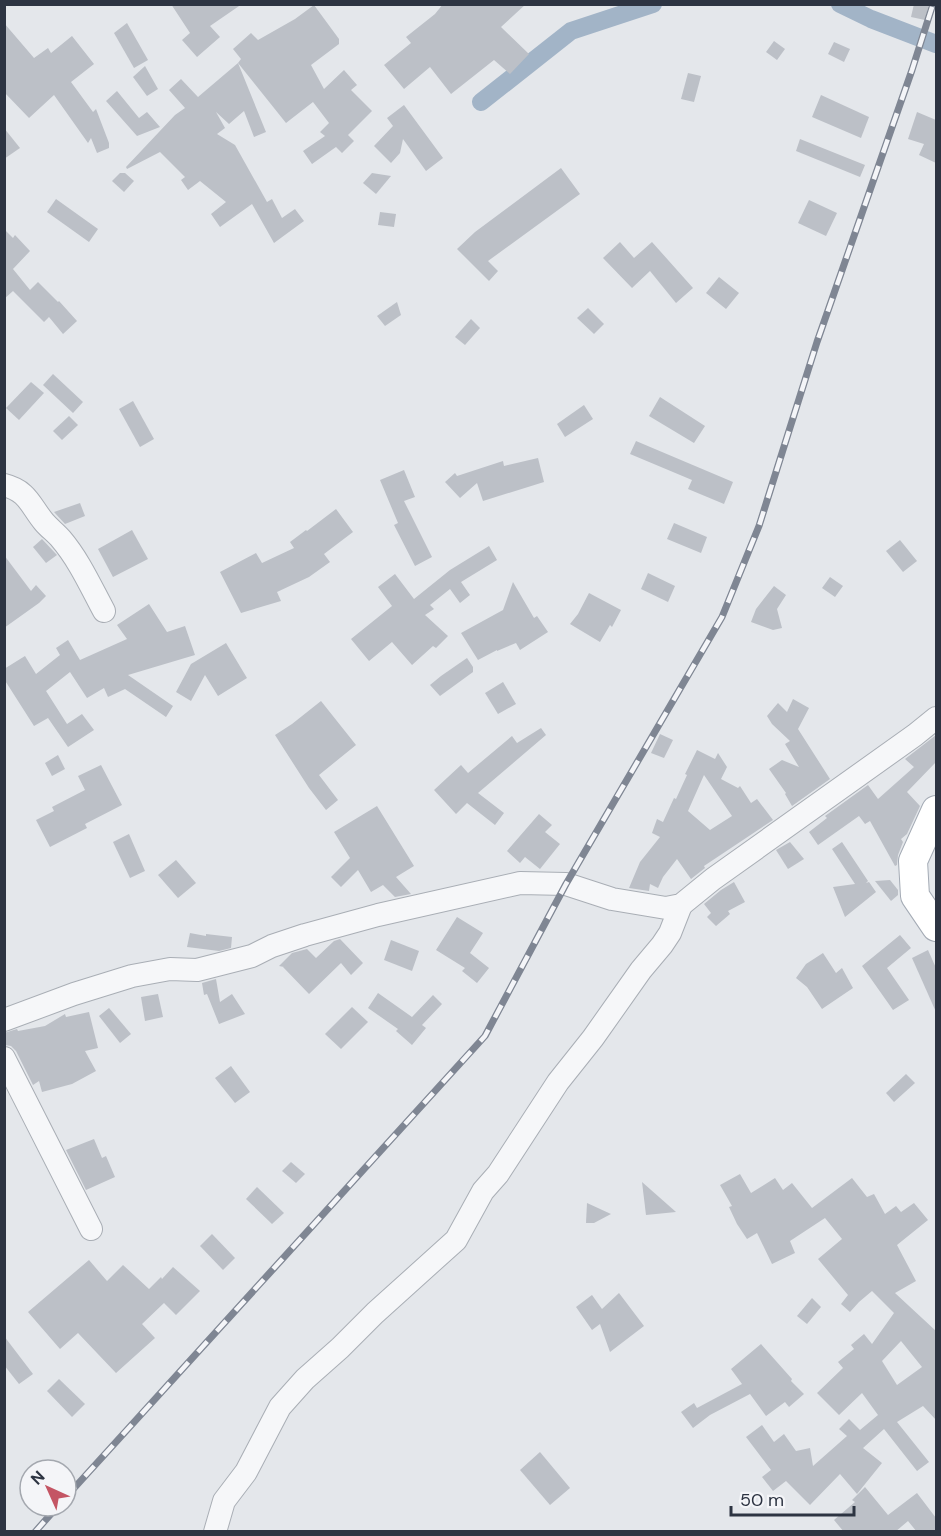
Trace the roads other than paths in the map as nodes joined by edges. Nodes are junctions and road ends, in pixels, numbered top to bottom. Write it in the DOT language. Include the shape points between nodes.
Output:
graph roads {
  1 [pos="4,485"];
  2 [pos="104,611"];
  3 [pos="936,718"];
  4 [pos="936,810"];
  5 [pos="681,905"];
  6 [pos="936,927"];
  7 [pos="4,1020"];
  8 [pos="4,1058"];
  9 [pos="91,1229"];
  10 [pos="214,1532"];
  1 -- 2 [label="street" via="17,488 62,540"];
  3 -- 5 [label="street"];
  4 -- 6 [label="main road" via="913,861 915,896"];
  5 -- 7 [label="street" via="666,908 566,884 520,883 378,915 197,970 170,969 132,976"];
  5 -- 10 [label="street" via="662,945 558,1082 483,1191 456,1240 305,1378 280,1407 246,1472 224,1501"];
  8 -- 9 [label="street"];
}
